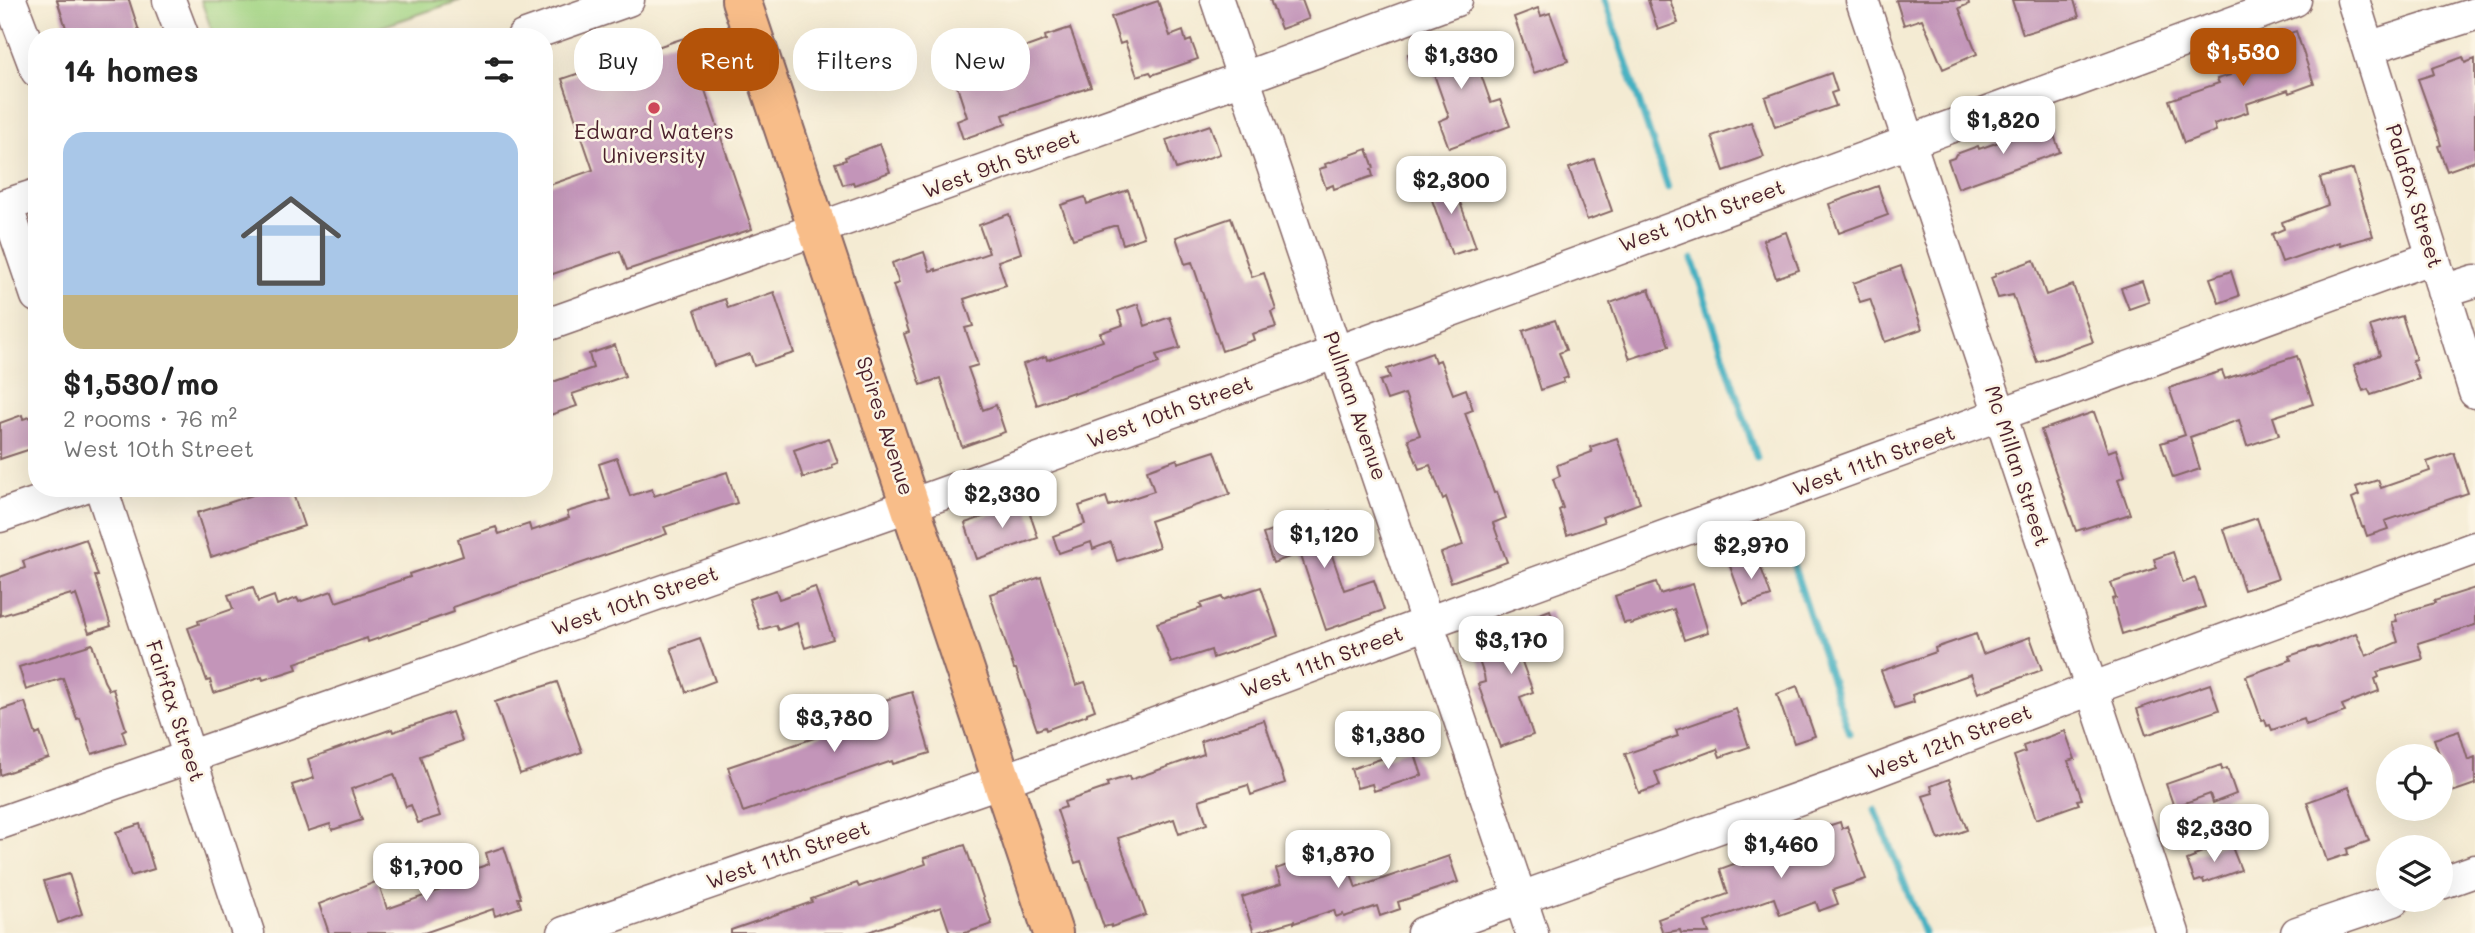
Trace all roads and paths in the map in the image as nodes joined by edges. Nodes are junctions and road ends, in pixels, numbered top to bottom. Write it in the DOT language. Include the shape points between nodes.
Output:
graph roads {
  1 [pos="10,0"];
  2 [pos="169,0"];
  3 [pos="628,0"];
  4 [pos="741,0"];
  5 [pos="1216,0"];
  6 [pos="1457,0"];
  7 [pos="1862,0"];
  8 [pos="2295,0"];
  9 [pos="2353,0"];
  10 [pos="2475,14"];
  11 [pos="180,28"];
  12 [pos="549,28"];
  13 [pos="28,47"];
  14 [pos="2368,48"];
  15 [pos="1243,77"];
  16 [pos="1909,140"];
  17 [pos="28,198"];
  18 [pos="3,206"];
  19 [pos="820,230"];
  20 [pos="28,256"];
  21 [pos="2433,257"];
  22 [pos="2475,281"];
  23 [pos="2443,291"];
  24 [pos="553,323"];
  25 [pos="1337,352"];
  26 [pos="2475,393"];
  27 [pos="2000,414"];
  28 [pos="54,497"];
  29 [pos="104,497"];
  30 [pos="911,505"];
  31 [pos="0,516"];
  32 [pos="2475,548"];
  33 [pos="1427,623"];
  34 [pos="2091,689"];
  35 [pos="191,757"];
  36 [pos="1002,780"];
  37 [pos="0,823"];
  38 [pos="2475,872"];
  39 [pos="2453,879"];
  40 [pos="1520,897"];
  41 [pos="2376,906"];
  42 [pos="248,933"];
  43 [pos="564,933"];
  44 [pos="1053,933"];
  45 [pos="1423,933"];
  46 [pos="1532,933"];
  47 [pos="2173,933"];
  48 [pos="2297,933"];
  1 -- 13 [label="street"];
  2 -- 11 [label="street"];
  3 -- 12 [label="street"];
  4 -- 19 [label="main road, Spires Avenue"];
  5 -- 15 [label="street, Pullman Avenue"];
  6 -- 15 [label="street, West 9th Street"];
  7 -- 16 [label="street, Mc Millan Street"];
  8 -- 16 [label="street, West 10th Street"];
  9 -- 14 [label="street, Palafox Street"];
  10 -- 14 [label="street"];
  14 -- 21 [label="street, Palafox Street"];
  15 -- 19 [label="street, West 9th Street"];
  15 -- 25 [label="street, Pullman Avenue"];
  16 -- 25 [label="street, West 10th Street"];
  16 -- 27 [label="street, Mc Millan Street"];
  17 -- 18 [label="street"];
  18 -- 20 [label="street"];
  19 -- 24 [label="street, West 9th Street"];
  19 -- 30 [label="main road, Spires Avenue"];
  21 -- 23 [label="street, Palafox Street"];
  21 -- 27 [label="street, West 11th Street"];
  22 -- 23 [label="street"];
  23 -- 26 [label="street, Palafox Street"];
  25 -- 30 [label="street, West 10th Street"];
  25 -- 33 [label="street, Pullman Avenue"];
  27 -- 33 [label="street, West 11th Street"];
  27 -- 34 [label="street, Mc Millan Street"];
  28 -- 31 [label="street"];
  29 -- 35 [label="street, Fairfax Street"];
  30 -- 35 [label="street, West 10th Street"];
  30 -- 36 [label="main road, Spires Avenue"];
  32 -- 34 [label="street, West 12th Street"];
  33 -- 36 [label="street, West 11th Street"];
  33 -- 40 [label="street, Pullman Avenue"];
  34 -- 40 [label="street, West 12th Street"];
  34 -- 47 [label="street, Mc Millan Street"];
  35 -- 37 [label="street, West 10th Street"];
  35 -- 42 [label="street, Fairfax Street"];
  36 -- 43 [label="street, West 11th Street"];
  36 -- 44 [label="main road, Spires Avenue"];
  38 -- 39 [label="street"];
  40 -- 45 [label="street, West 12th Street"];
  40 -- 46 [label="street, Pullman Avenue"];
  41 -- 48 [label="street"];
}
